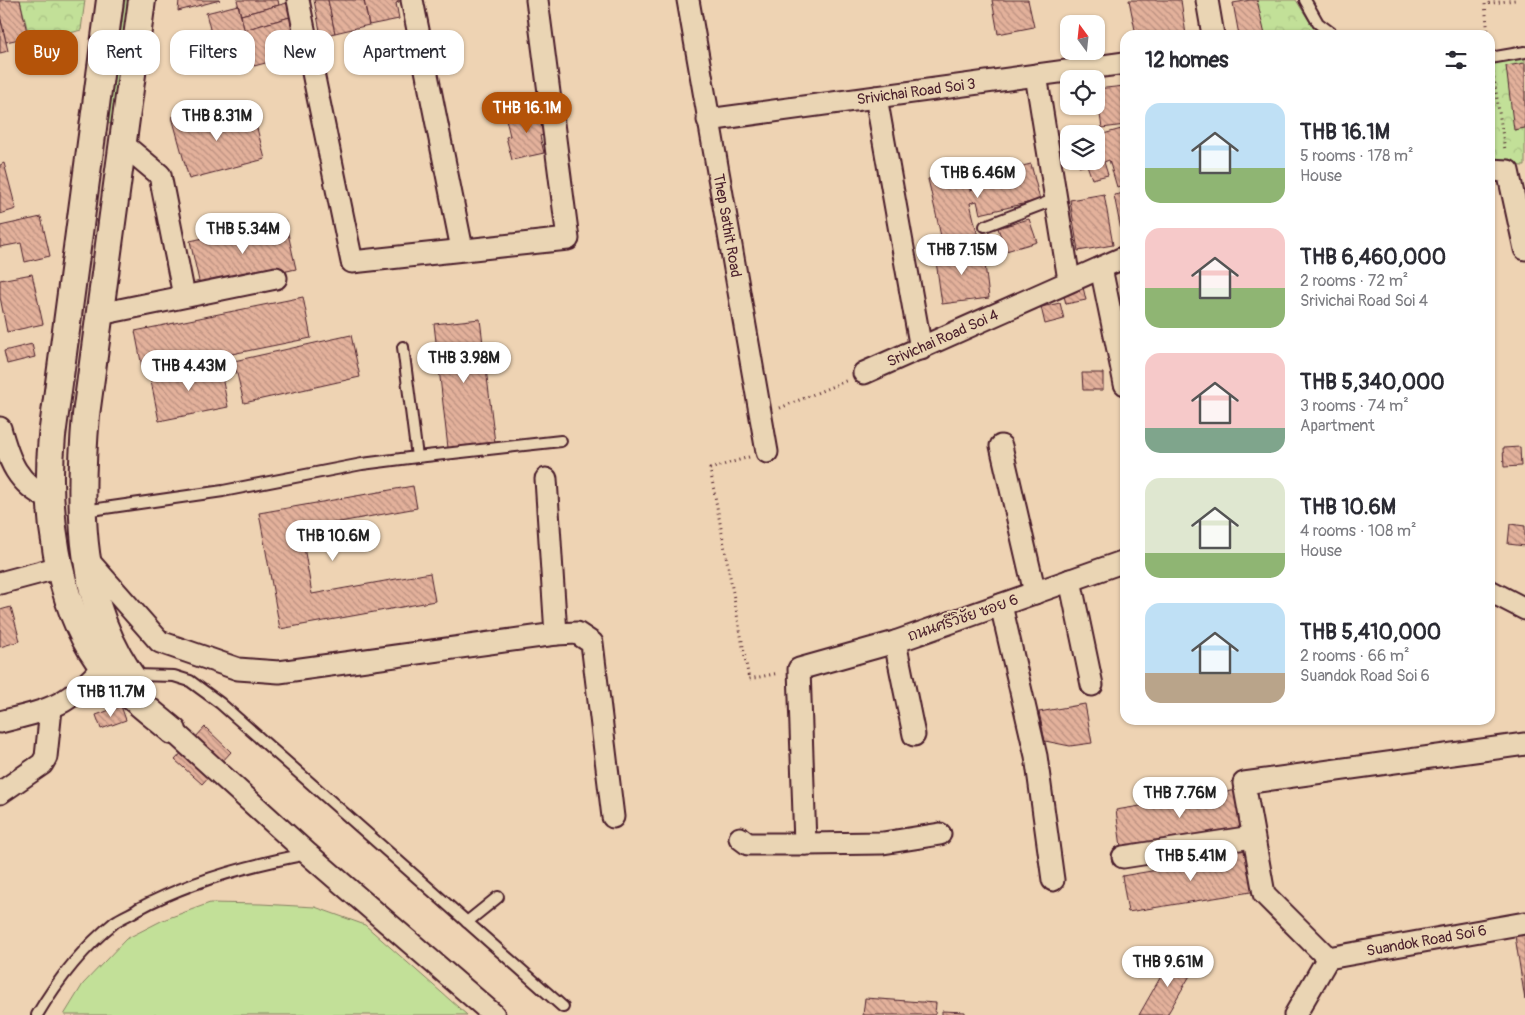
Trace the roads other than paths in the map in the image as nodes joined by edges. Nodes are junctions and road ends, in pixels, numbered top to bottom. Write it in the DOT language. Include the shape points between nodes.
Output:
graph roads {
  1 [pos="110,0"];
  2 [pos="142,0"];
  3 [pos="298,0"];
  4 [pos="412,0"];
  5 [pos="536,0"];
  6 [pos="688,0"];
  7 [pos="1207,0"];
  8 [pos="1305,0"];
  9 [pos="1212,30"];
  10 [pos="1327,30"];
  11 [pos="1525,52"];
  12 [pos="1495,57"];
  13 [pos="1120,64"];
  14 [pos="1036,75"];
  15 [pos="876,97"];
  16 [pos="708,120"];
  17 [pos="122,144"];
  18 [pos="1499,171"];
  19 [pos="1056,199"];
  20 [pos="985,226"];
  21 [pos="462,249"];
  22 [pos="1525,249"];
  23 [pos="1120,259"];
  24 [pos="1101,268"];
  25 [pos="276,278"];
  26 [pos="1069,280"];
  27 [pos="184,296"];
  28 [pos="100,314"];
  29 [pos="403,347"];
  30 [pos="921,349"];
  31 [pos="1120,360"];
  32 [pos="864,373"];
  33 [pos="0,428"];
  34 [pos="561,441"];
  35 [pos="1001,446"];
  36 [pos="767,452"];
  37 [pos="417,457"];
  38 [pos="546,479"];
  39 [pos="50,505"];
  40 [pos="82,511"];
  41 [pos="86,558"];
  42 [pos="1120,563"];
  43 [pos="60,567"];
  44 [pos="1070,580"];
  45 [pos="0,583"];
  46 [pos="1035,593"];
  47 [pos="1495,594"];
  48 [pos="1001,605"];
  49 [pos="1525,609"];
  50 [pos="556,634"];
  51 [pos="895,642"];
  52 [pos="104,666"];
  53 [pos="129,674"];
  54 [pos="1092,685"];
  55 [pos="51,709"];
  56 [pos="0,722"];
  57 [pos="173,731"];
  58 [pos="914,735"];
  59 [pos="1525,744"];
  60 [pos="0,793"];
  61 [pos="613,817"];
  62 [pos="940,834"];
  63 [pos="1252,837"];
  64 [pos="740,838"];
  65 [pos="804,844"];
  66 [pos="308,854"];
  67 [pos="1123,857"];
  68 [pos="1053,880"];
  69 [pos="498,897"];
  70 [pos="467,922"];
  71 [pos="1525,923"];
  72 [pos="1328,958"];
  73 [pos="563,1007"];
  74 [pos="37,1015"];
  75 [pos="494,1015"];
  76 [pos="1295,1015"];
  1 -- 39 [label="street" via="52,436"];
  2 -- 17 [label="street"];
  3 -- 21 [label="street" via="352,262"];
  4 -- 21 [label="street"];
  5 -- 21 [label="street" via="568,239"];
  6 -- 16 [label="street, Thep Sathit Road"];
  7 -- 9 [label="street"];
  8 -- 10 [label="lane" via="1318,23"];
  11 -- 12 [label="lane"];
  13 -- 14 [label="street, Srivichai Road Soi 3"];
  14 -- 15 [label="street, Srivichai Road Soi 3"];
  14 -- 19 [label="street"];
  15 -- 16 [label="street, Srivichai Road Soi 3"];
  15 -- 30 [label="street"];
  16 -- 36 [label="street, Thep Sathit Road"];
  17 -- 27 [label="street" via="160,175"];
  17 -- 28 [label="street"];
  18 -- 22 [label="street"];
  19 -- 20 [label="lane"];
  19 -- 26 [label="street"];
  23 -- 24 [label="street, Srivichai Road Soi 4"];
  24 -- 26 [label="street, Srivichai Road Soi 4"];
  24 -- 31 [label="street"];
  25 -- 27 [label="street"];
  26 -- 30 [label="street, Srivichai Road Soi 4"];
  27 -- 28 [label="street"];
  28 -- 40 [label="street" via="86,415"];
  29 -- 37 [label="lane"];
  30 -- 32 [label="street, Srivichai Road Soi 4"];
  33 -- 39 [label="street" via="20,477"];
  34 -- 37 [label="lane"];
  35 -- 46 [label="street"];
  37 -- 40 [label="lane" via="362,464 223,492"];
  38 -- 50 [label="street"];
  39 -- 40 [label="street"];
  39 -- 43 [label="street"];
  40 -- 41 [label="street"];
  41 -- 50 [label="street" via="160,642 238,669 279,672"];
  41 -- 53 [label="street" via="96,608 121,665"];
  42 -- 44 [label="street, ถนนศรีวิชัย ซอย 6"];
  43 -- 45 [label="street"];
  43 -- 52 [label="street" via="80,630"];
  44 -- 46 [label="street, ถนนศรีวิชัย ซอย 6"];
  44 -- 54 [label="street"];
  46 -- 48 [label="street, ถนนศรีวิชัย ซอย 6"];
  47 -- 49 [label="street"];
  48 -- 51 [label="street, ถนนศรีวิชัย ซอย 6"];
  48 -- 68 [label="street" via="1036,756"];
  50 -- 61 [label="street" via="577,633 592,643"];
  51 -- 58 [label="street"];
  51 -- 65 [label="street, ถนนศรีวิชัย ซอย 6" via="800,669"];
  52 -- 55 [label="street" via="82,690"];
  52 -- 57 [label="street" via="120,685"];
  53 -- 57 [label="street"];
  53 -- 70 [label="lane" via="174,676 190,681 220,703"];
  55 -- 56 [label="street"];
  55 -- 60 [label="street" via="46,757 42,764"];
  57 -- 66 [label="street"];
  59 -- 63 [label="street" via="1244,783"];
  62 -- 65 [label="street" via="883,843"];
  63 -- 67 [label="street"];
  63 -- 72 [label="street" via="1264,894"];
  64 -- 65 [label="street" via="748,844"];
  66 -- 74 [label="lane" via="260,863 196,884 158,899 116,922 68,971"];
  66 -- 75 [label="street"];
  69 -- 70 [label="lane"];
  70 -- 73 [label="lane"];
  71 -- 72 [label="street, Suandok Road Soi 6"];
  72 -- 76 [label="street"];
}
